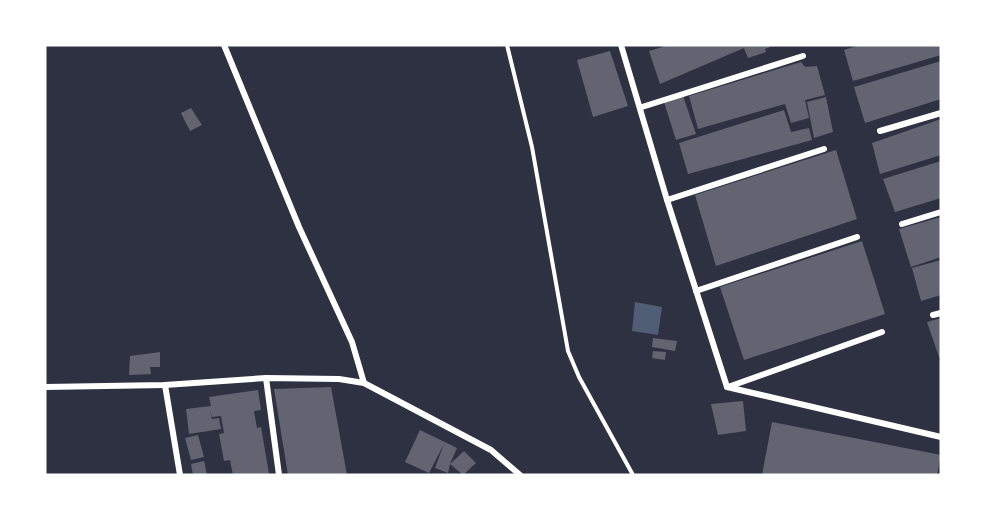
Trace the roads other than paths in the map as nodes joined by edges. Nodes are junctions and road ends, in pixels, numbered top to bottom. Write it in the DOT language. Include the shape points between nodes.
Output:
graph roads {
  1 [pos="224,45"];
  2 [pos="507,45"];
  3 [pos="621,45"];
  4 [pos="803,56"];
  5 [pos="642,107"];
  6 [pos="941,113"];
  7 [pos="880,131"];
  8 [pos="824,149"];
  9 [pos="667,200"];
  10 [pos="941,212"];
  11 [pos="902,224"];
  12 [pos="857,237"];
  13 [pos="696,291"];
  14 [pos="941,313"];
  15 [pos="933,315"];
  16 [pos="882,332"];
  17 [pos="266,378"];
  18 [pos="364,383"];
  19 [pos="165,385"];
  20 [pos="45,387"];
  21 [pos="727,387"];
  22 [pos="941,437"];
  23 [pos="180,475"];
  24 [pos="279,475"];
  25 [pos="520,475"];
  26 [pos="633,475"];
  1 -- 18 [label="street" via="299,227 352,342"];
  2 -- 26 [label="lane" via="532,147 568,351"];
  3 -- 5 [label="street"];
  4 -- 5 [label="street"];
  5 -- 9 [label="street"];
  6 -- 7 [label="street"];
  8 -- 9 [label="street"];
  9 -- 13 [label="street"];
  10 -- 11 [label="street"];
  12 -- 13 [label="street"];
  13 -- 21 [label="street"];
  14 -- 15 [label="street"];
  16 -- 21 [label="street"];
  17 -- 18 [label="street"];
  17 -- 19 [label="street"];
  17 -- 24 [label="street"];
  18 -- 25 [label="street" via="492,450"];
  19 -- 20 [label="street"];
  19 -- 23 [label="street"];
  21 -- 22 [label="street"];
}
